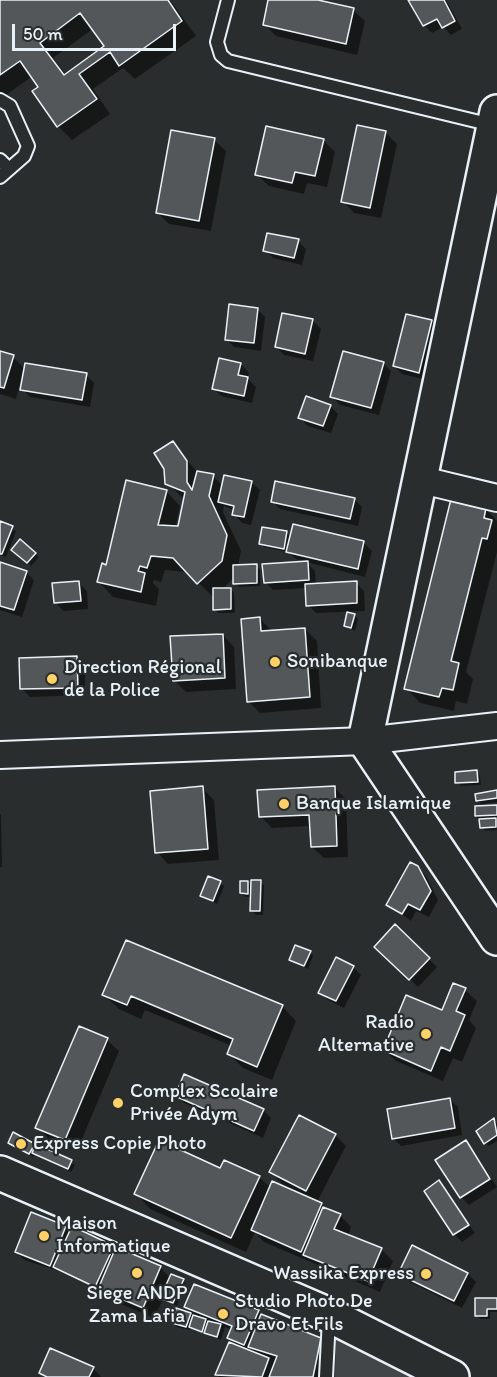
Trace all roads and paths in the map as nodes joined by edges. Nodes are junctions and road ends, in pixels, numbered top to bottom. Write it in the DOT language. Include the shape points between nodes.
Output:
graph roads {
  1 [pos="228,0"];
  2 [pos="0,100"];
  3 [pos="496,121"];
  4 [pos="3,169"];
  5 [pos="422,480"];
  6 [pos="497,498"];
  7 [pos="497,726"];
  8 [pos="365,741"];
  9 [pos="0,755"];
  10 [pos="497,938"];
  11 [pos="0,1173"];
  12 [pos="329,1315"];
  13 [pos="454,1376"];
  14 [pos="326,1377"];
  1 -- 3 [label="lane" via="217,42 221,55 228,61"];
  2 -- 4 [label="lane" via="10,106 28,146 24,156"];
  3 -- 5 [label="main road"];
  5 -- 6 [label="street"];
  5 -- 8 [label="main road"];
  7 -- 8 [label="street"];
  8 -- 9 [label="street"];
  8 -- 10 [label="main road"];
  11 -- 12 [label="main road"];
  12 -- 13 [label="main road"];
  12 -- 14 [label="lane"];
}
